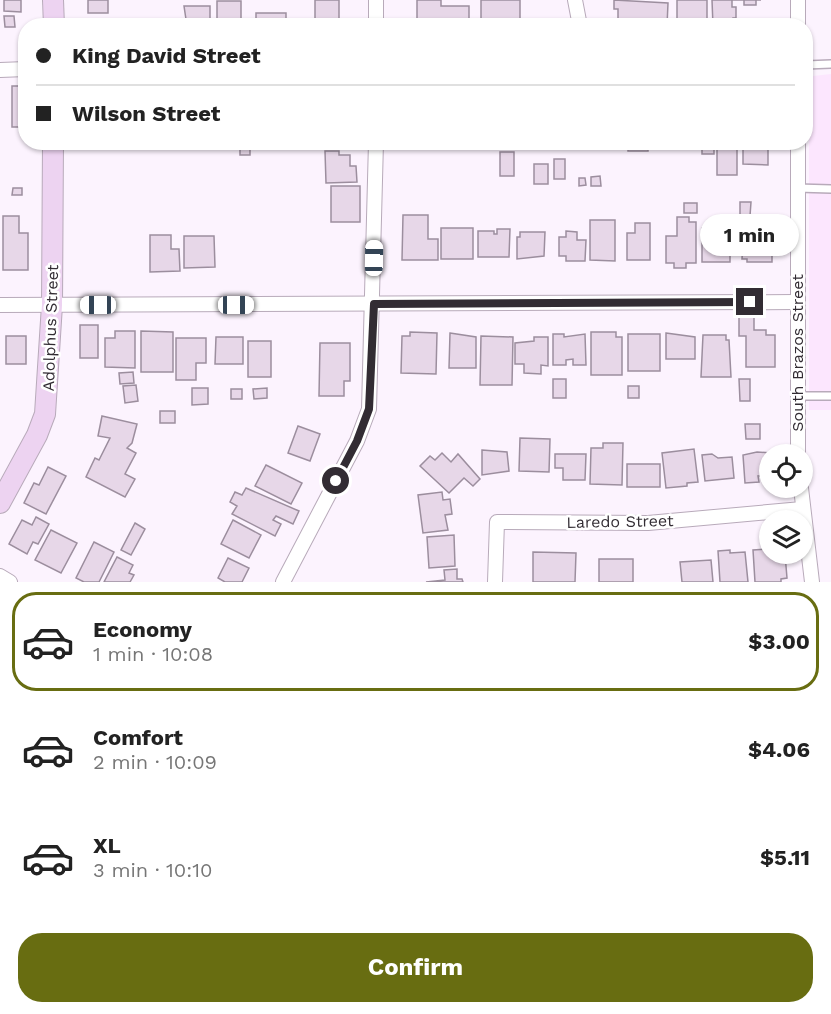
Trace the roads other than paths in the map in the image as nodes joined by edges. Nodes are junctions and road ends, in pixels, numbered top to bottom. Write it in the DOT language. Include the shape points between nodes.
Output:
graph roads {
  1 [pos="53,0"];
  2 [pos="376,0"];
  3 [pos="574,0"];
  4 [pos="798,0"];
  5 [pos="54,18"];
  6 [pos="376,18"];
  7 [pos="578,18"];
  8 [pos="798,18"];
  9 [pos="831,64"];
  10 [pos="813,65"];
  11 [pos="18,69"];
  12 [pos="0,70"];
  13 [pos="53,150"];
  14 [pos="376,150"];
  15 [pos="798,150"];
  16 [pos="797,188"];
  17 [pos="831,189"];
  18 [pos="797,302"];
  19 [pos="374,304"];
  20 [pos="0,305"];
  21 [pos="52,305"];
  22 [pos="797,396"];
  23 [pos="831,396"];
  24 [pos="798,444"];
  25 [pos="801,498"];
  26 [pos="0,503"];
  27 [pos="802,509"];
  28 [pos="0,576"];
  29 [pos="10,582"];
  30 [pos="283,582"];
  31 [pos="495,582"];
  32 [pos="812,582"];
  1 -- 5 [label="street"];
  2 -- 6 [label="street"];
  3 -- 7 [label="street"];
  4 -- 8 [label="street"];
  9 -- 10 [label="lane"];
  11 -- 12 [label="street"];
  13 -- 21 [label="street, Adolphus Street"];
  14 -- 19 [label="street"];
  15 -- 16 [label="street, South Brazos Street"];
  16 -- 17 [label="lane"];
  16 -- 18 [label="street, South Brazos Street"];
  18 -- 19 [label="street"];
  18 -- 22 [label="street, South Brazos Street"];
  19 -- 21 [label="street"];
  19 -- 30 [label="street" via="369,409 357,441"];
  20 -- 21 [label="street"];
  21 -- 26 [label="street, Adolphus Street" via="45,414"];
  22 -- 23 [label="lane"];
  22 -- 24 [label="street, South Brazos Street"];
  25 -- 27 [label="street"];
  27 -- 31 [label="street, Laredo Street" via="648,523 497,522"];
  27 -- 32 [label="street"];
  28 -- 29 [label="street"];
}
